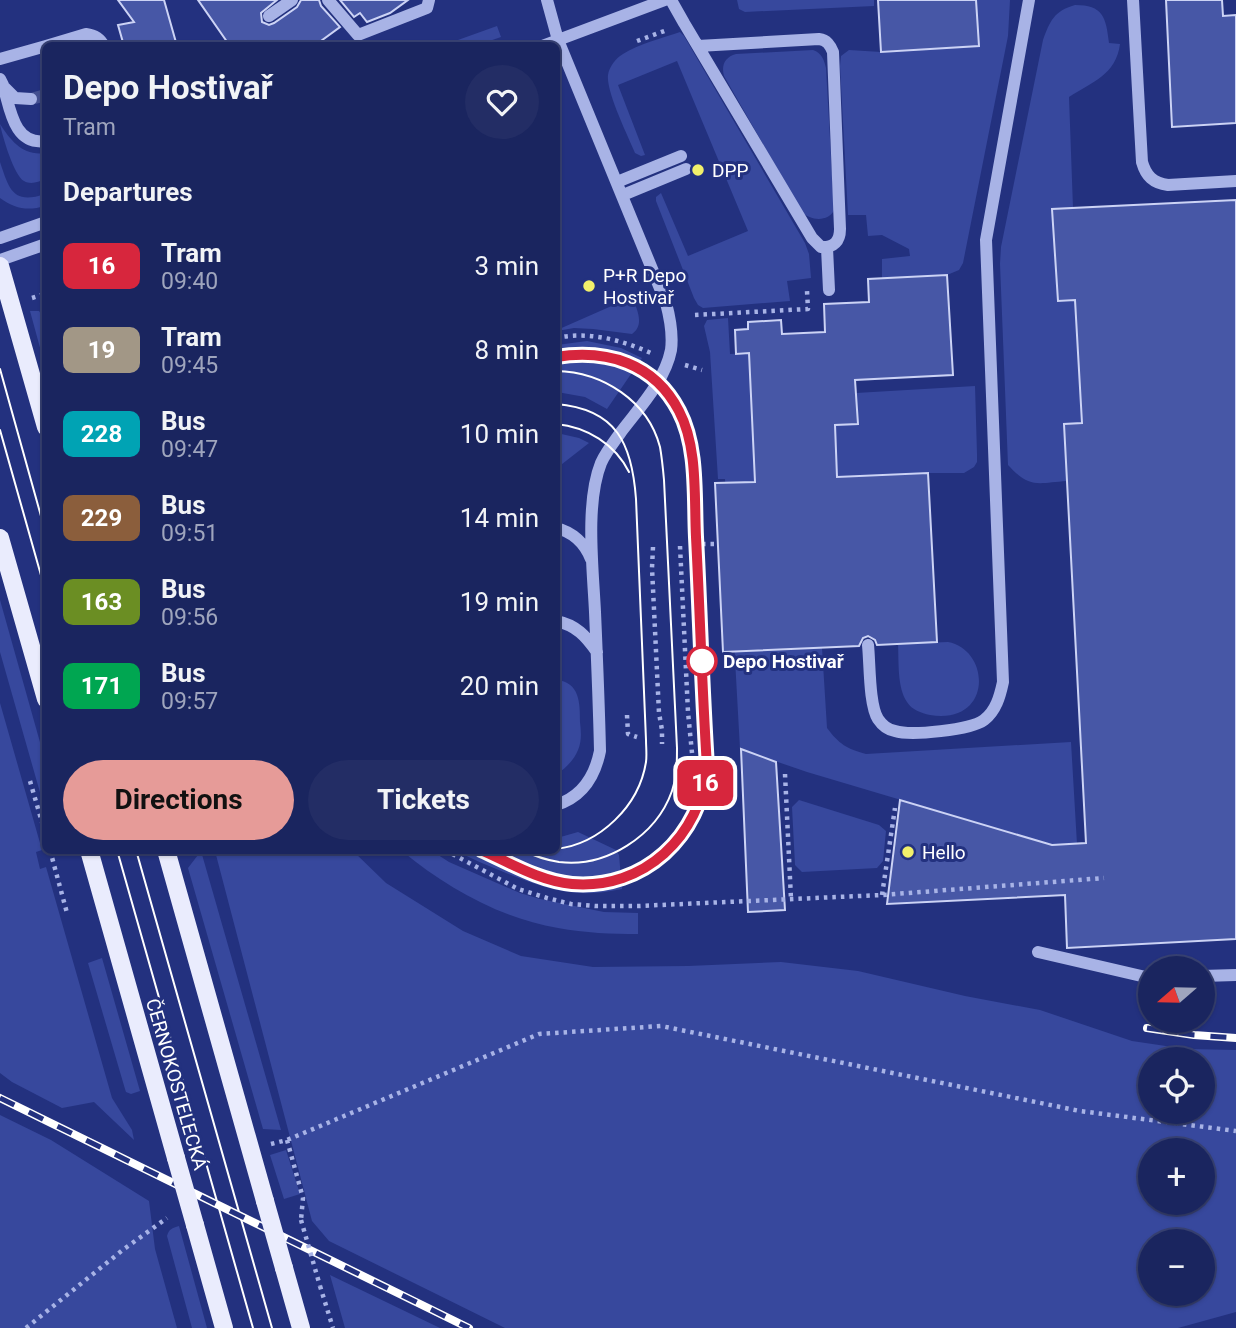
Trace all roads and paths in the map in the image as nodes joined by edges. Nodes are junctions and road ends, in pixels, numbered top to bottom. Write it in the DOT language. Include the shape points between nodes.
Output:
graph roads {
  1 [pos="292,0"];
  2 [pos="328,0"];
  3 [pos="429,0"];
  4 [pos="547,0"];
  5 [pos="665,0"];
  6 [pos="671,0"];
  7 [pos="1029,0"];
  8 [pos="1133,0"];
  9 [pos="269,16"];
  10 [pos="684,23"];
  11 [pos="558,40"];
  12 [pos="637,41"];
  13 [pos="59,42"];
  14 [pos="101,42"];
  15 [pos="553,42"];
  16 [pos="560,45"];
  17 [pos="698,46"];
  18 [pos="42,47"];
  19 [pos="0,59"];
  20 [pos="2,82"];
  21 [pos="31,99"];
  22 [pos="42,141"];
  23 [pos="681,156"];
  24 [pos="687,169"];
  25 [pos="1236,181"];
  26 [pos="617,182"];
  27 [pos="623,195"];
  28 [pos="42,223"];
  29 [pos="0,238"];
  30 [pos="42,245"];
  31 [pos="827,247"];
  32 [pos="0,260"];
  33 [pos="0,266"];
  34 [pos="829,290"];
  35 [pos="42,295"];
  36 [pos="28,299"];
  37 [pos="695,315"];
  38 [pos="560,338"];
  39 [pos="653,354"];
  40 [pos="684,364"];
  41 [pos="702,370"];
  42 [pos="42,413"];
  43 [pos="560,530"];
  44 [pos="0,538"];
  45 [pos="702,544"];
  46 [pos="716,544"];
  47 [pos="680,545"];
  48 [pos="653,547"];
  49 [pos="592,563"];
  50 [pos="560,622"];
  51 [pos="868,645"];
  52 [pos="597,652"];
  53 [pos="42,685"];
  54 [pos="627,715"];
  55 [pos="637,737"];
  56 [pos="662,744"];
  57 [pos="692,752"];
  58 [pos="785,774"];
  59 [pos="30,781"];
  60 [pos="560,804"];
  61 [pos="895,808"];
  62 [pos="42,822"];
  63 [pos="51,854"];
  64 [pos="90,854"];
  65 [pos="167,854"];
  66 [pos="452,854"];
  67 [pos="1104,878"];
  68 [pos="882,895"];
  69 [pos="791,899"];
  70 [pos="67,913"];
  71 [pos="1038,952"];
  72 [pos="1138,975"];
  73 [pos="1236,975"];
  74 [pos="1215,976"];
  75 [pos="1236,1131"];
  76 [pos="167,1218"];
  77 [pos="26,1328"];
  78 [pos="224,1328"];
  79 [pos="301,1328"];
  80 [pos="333,1328"];
  1 -- 9 [label="street"];
  2 -- 3 [label="street" via="358,35 427,8"];
  4 -- 11 [label="street"];
  5 -- 11 [label="street"];
  6 -- 10 [label="street"];
  7 -- 51 [label="street" via="986,240 1000,698 985,720 973,726 892,731 883,726 873,708"];
  8 -- 25 [label="street" via="1144,170 1159,184"];
  10 -- 12 [label="path"];
  10 -- 17 [label="street"];
  11 -- 15 [label="street"];
  13 -- 14 [label="street" via="86,34"];
  16 -- 26 [label="street"];
  17 -- 31 [label="street" via="812,238"];
  17 -- 31 [label="street" via="819,39 830,46 840,236"];
  18 -- 19 [label="street"];
  20 -- 21 [label="street" via="15,98"];
  20 -- 22 [label="street" via="20,133"];
  23 -- 26 [label="street"];
  24 -- 27 [label="street"];
  26 -- 27 [label="street"];
  27 -- 49 [label="street" via="666,303 671,337 658,382 610,447 597,474"];
  28 -- 29 [label="street"];
  30 -- 32 [label="street"];
  31 -- 34 [label="street"];
  33 -- 42 [label="main road"];
  34 -- 37 [label="path" via="807,291 808,309"];
  35 -- 36 [label="path"];
  38 -- 39 [label="path" via="613,339"];
  40 -- 41 [label="path"];
  43 -- 49 [label="street" via="581,542"];
  44 -- 53 [label="main road"];
  45 -- 46 [label="path"];
  47 -- 57 [label="path"];
  48 -- 56 [label="path"];
  49 -- 52 [label="street"];
  50 -- 52 [label="street" via="579,630"];
  52 -- 60 [label="street" via="597,767 578,793"];
  54 -- 55 [label="path" via="628,734"];
  58 -- 69 [label="path"];
  59 -- 62 [label="path"];
  61 -- 68 [label="path"];
  63 -- 70 [label="path"];
  64 -- 78 [label="main road, ČERNOKOSTELECKÁ, bridge"];
  65 -- 79 [label="main road, bridge"];
  66 -- 69 [label="path" via="518,889 571,904 638,906"];
  67 -- 68 [label="path"];
  68 -- 69 [label="path"];
  71 -- 72 [label="street"];
  73 -- 74 [label="street"];
  75 -- 80 [label="path, bridge" via="1080,1111 661,1026 539,1034 287,1140 303,1198 301,1220"];
  76 -- 77 [label="path"];
}
